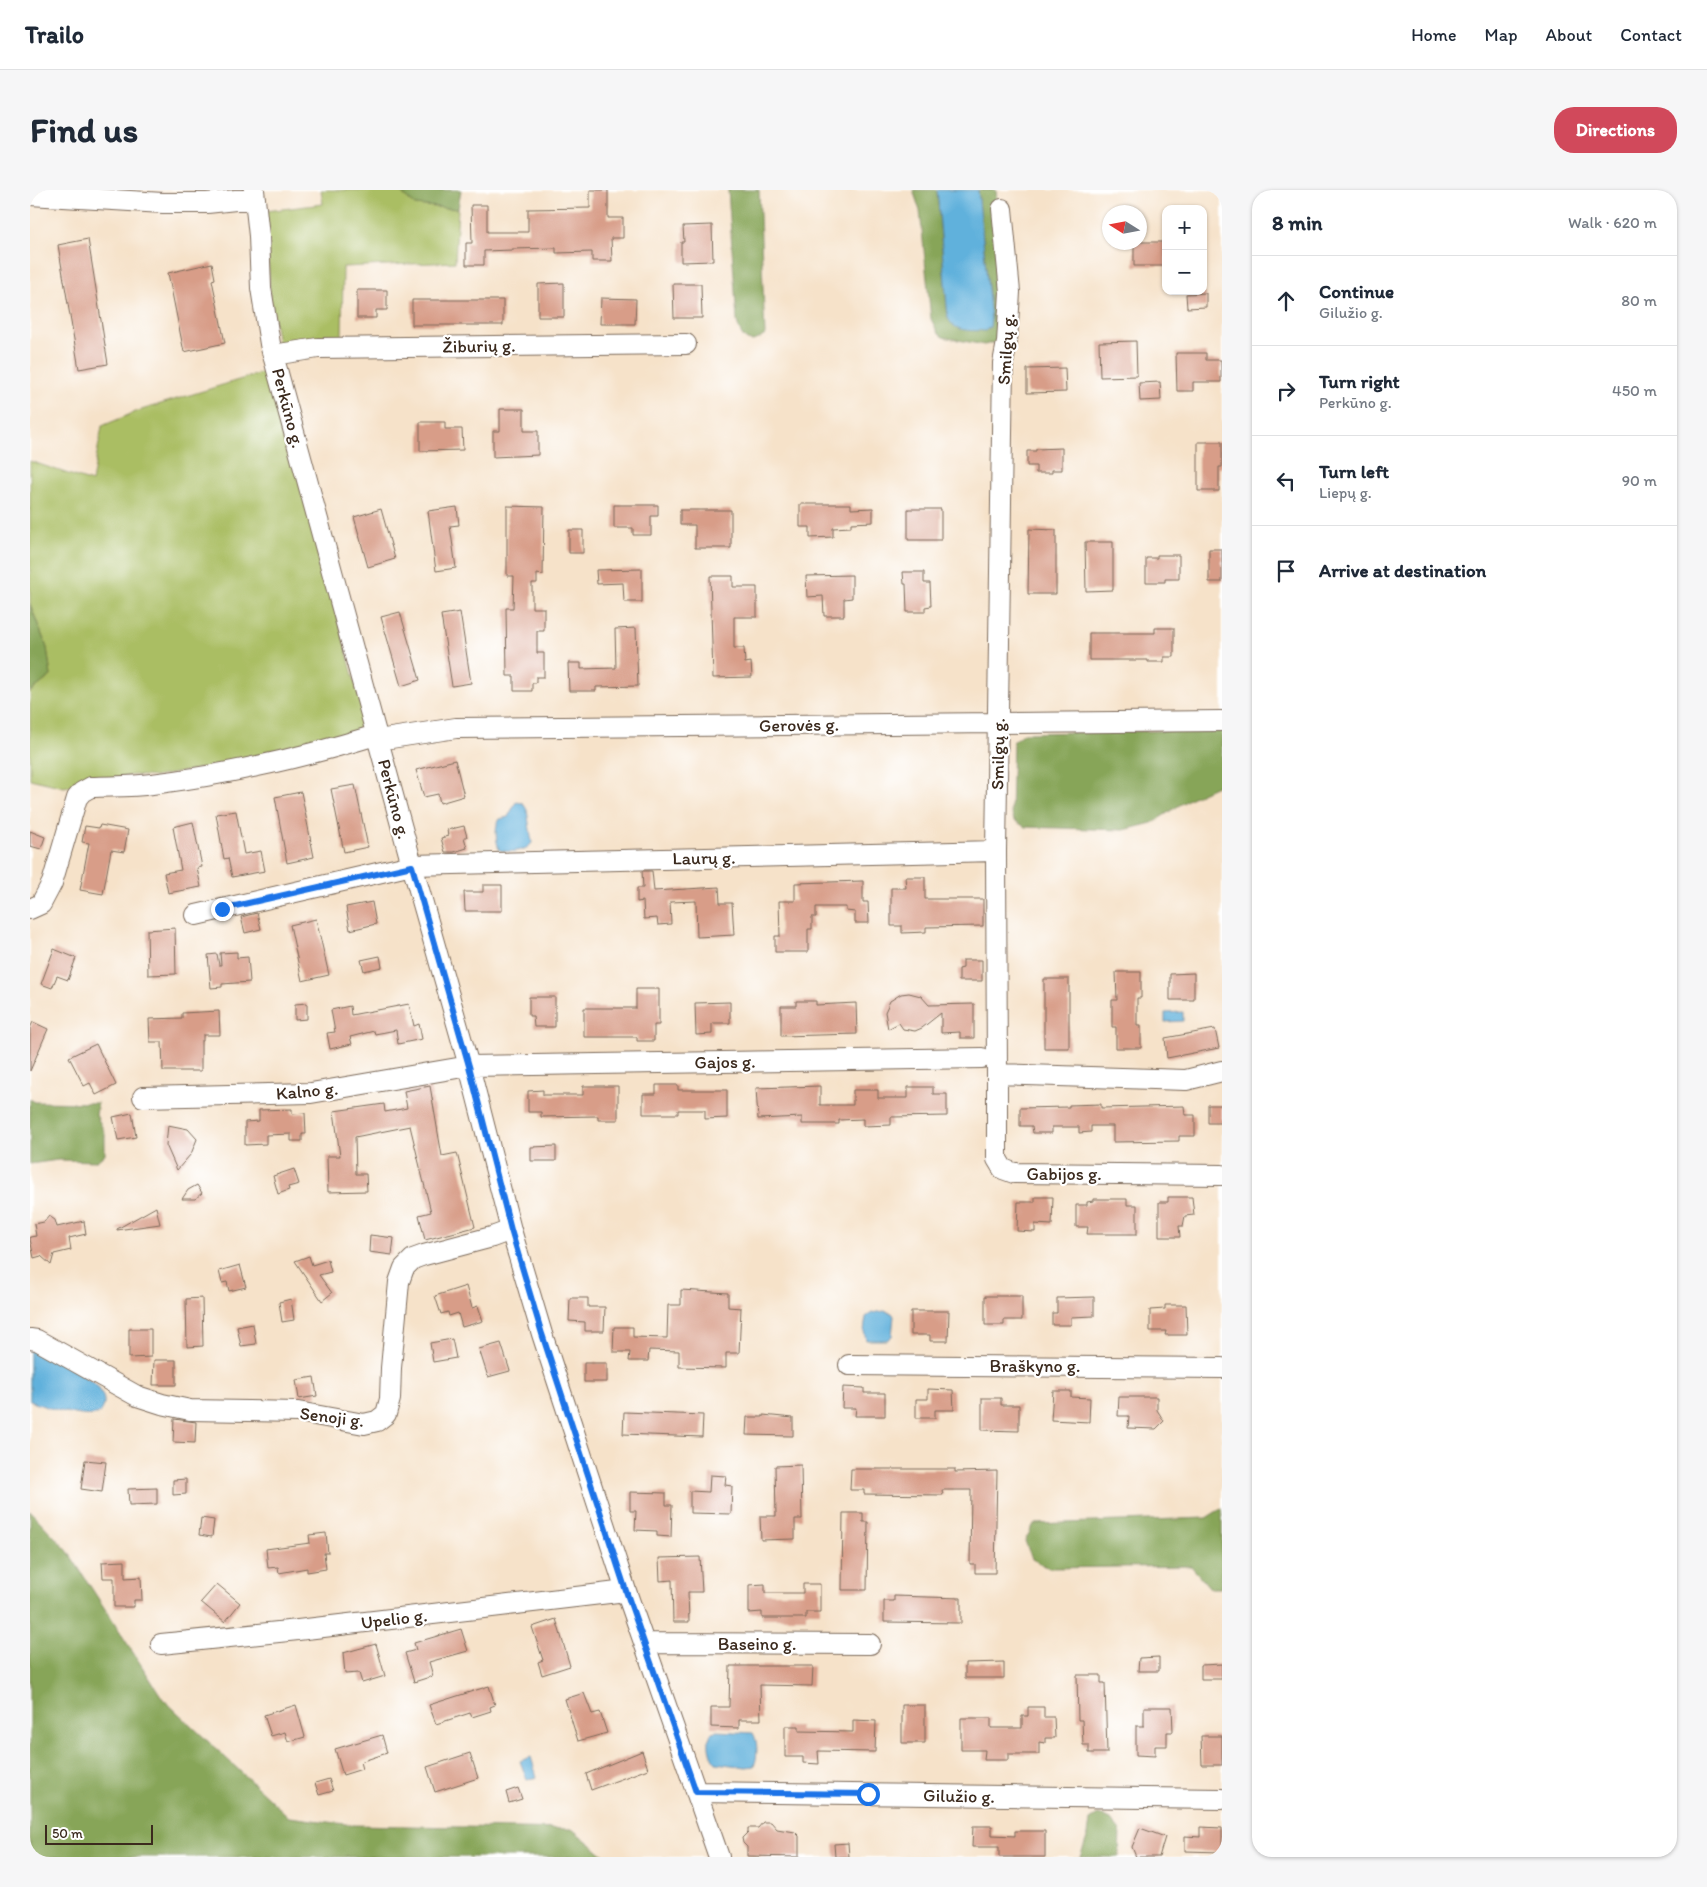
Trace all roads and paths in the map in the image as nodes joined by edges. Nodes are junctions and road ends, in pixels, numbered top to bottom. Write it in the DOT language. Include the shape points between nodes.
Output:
graph roads {
  1 [pos="255,194"];
  2 [pos="30,195"];
  3 [pos="1002,209"];
  4 [pos="686,344"];
  5 [pos="273,355"];
  6 [pos="1222,721"];
  7 [pos="999,723"];
  8 [pos="377,737"];
  9 [pos="996,851"];
  10 [pos="412,866"];
  11 [pos="30,909"];
  12 [pos="196,915"];
  13 [pos="982,1058"];
  14 [pos="469,1066"];
  15 [pos="1222,1072"];
  16 [pos="997,1074"];
  17 [pos="143,1097"];
  18 [pos="1222,1175"];
  19 [pos="511,1230"];
  20 [pos="30,1338"];
  21 [pos="848,1365"];
  22 [pos="1222,1368"];
  23 [pos="626,1591"];
  24 [pos="644,1643"];
  25 [pos="161,1644"];
  26 [pos="870,1644"];
  27 [pos="696,1792"];
  28 [pos="1222,1799"];
  29 [pos="719,1857"];
  1 -- 2 [label="street" via="207,203"];
  1 -- 5 [label="street, Perkūno g." via="261,288"];
  3 -- 7 [label="street, Smilgų g." via="1010,292 1003,363"];
  4 -- 5 [label="street, Žiburių g." via="318,348"];
  5 -- 8 [label="street, Perkūno g."];
  6 -- 7 [label="street, Gerovės g."];
  7 -- 8 [label="street, Gerovės g." via="456,728"];
  7 -- 9 [label="street, Smilgų g."];
  8 -- 10 [label="street, Perkūno g."];
  8 -- 11 [label="street, Gerovės g." via="194,778 91,787 77,798 52,883 41,904"];
  9 -- 10 [label="street, Laurų g."];
  9 -- 16 [label="street, Smilgų g."];
  10 -- 12 [label="street, Laurų g."];
  10 -- 14 [label="street, Perkūno g."];
  13 -- 14 [label="street, Gajos g."];
  14 -- 17 [label="street, Kalno g." via="310,1093"];
  14 -- 19 [label="street, Perkūno g."];
  15 -- 16 [label="street" via="1186,1080"];
  16 -- 18 [label="street, Gabijos g." via="997,1159 1003,1169 1014,1173"];
  19 -- 20 [label="street, Senoji g." via="424,1255 413,1259 404,1268 396,1311 390,1399 386,1414 377,1421 364,1424 298,1412 190,1410 162,1404 137,1396"];
  19 -- 23 [label="street, Perkūno g."];
  21 -- 22 [label="street, Braškyno g."];
  23 -- 24 [label="street, Perkūno g."];
  23 -- 25 [label="street, Upelio g."];
  24 -- 26 [label="street, Baseino g."];
  24 -- 27 [label="street, Perkūno g."];
  27 -- 28 [label="street, Gilužio g."];
  27 -- 29 [label="street, Perkūno g."];
}
